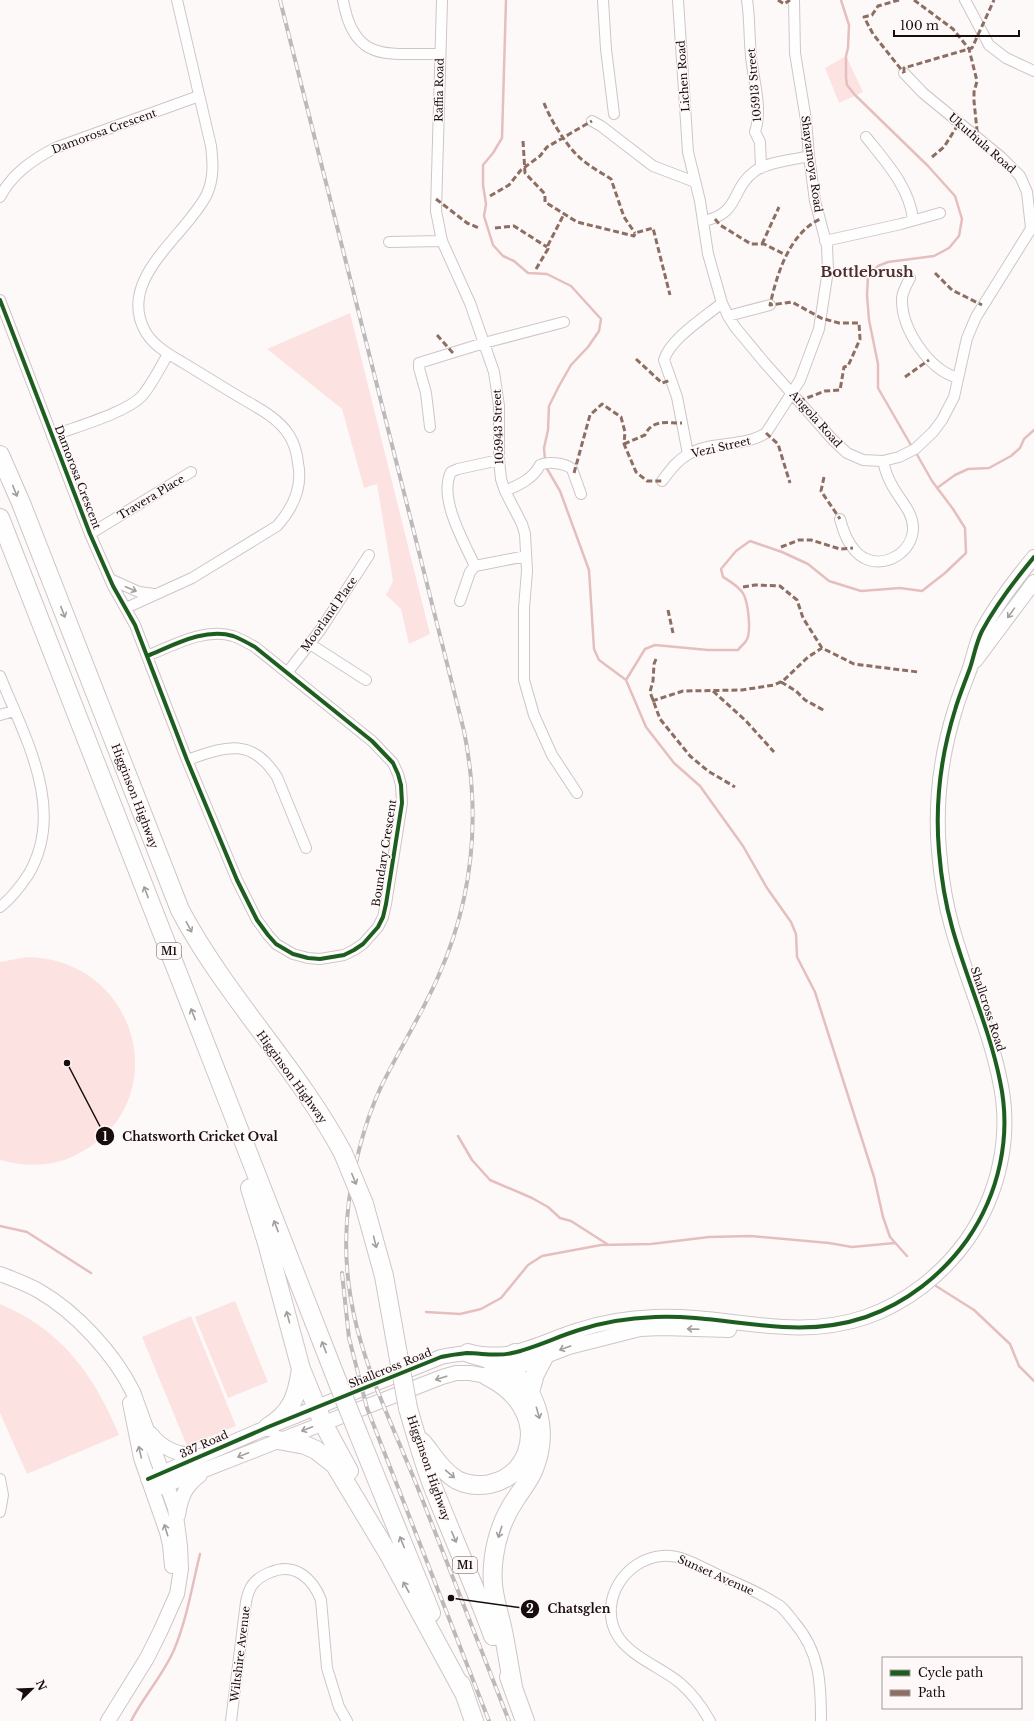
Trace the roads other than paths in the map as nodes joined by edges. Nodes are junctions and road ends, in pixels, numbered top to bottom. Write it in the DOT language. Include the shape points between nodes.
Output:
graph roads {
  1 [pos="177,0"];
  2 [pos="343,0"];
  3 [pos="442,0"];
  4 [pos="603,0"];
  5 [pos="678,0"];
  6 [pos="747,0"];
  7 [pos="794,0"];
  8 [pos="965,0"];
  9 [pos="440,54"];
  10 [pos="1034,71"];
  11 [pos="904,73"];
  12 [pos="199,96"];
  13 [pos="614,114"];
  14 [pos="592,121"];
  15 [pos="866,137"];
  16 [pos="688,152"];
  17 [pos="809,156"];
  18 [pos="761,168"];
  19 [pos="437,179"];
  20 [pos="695,182"];
  21 [pos="0,196"];
  22 [pos="940,213"];
  23 [pos="913,220"];
  24 [pos="703,222"];
  25 [pos="1033,226"];
  26 [pos="442,241"];
  27 [pos="825,241"];
  28 [pos="389,242"];
  29 [pos="910,278"];
  30 [pos="0,300"];
  31 [pos="722,303"];
  32 [pos="770,305"];
  33 [pos="728,316"];
  34 [pos="564,322"];
  35 [pos="484,343"];
  36 [pos="168,354"];
  37 [pos="958,378"];
  38 [pos="793,393"];
  39 [pos="430,427"];
  40 [pos="52,436"];
  41 [pos="688,454"];
  42 [pos="0,455"];
  43 [pos="499,460"];
  44 [pos="883,461"];
  45 [pos="191,472"];
  46 [pos="662,482"];
  47 [pos="505,491"];
  48 [pos="581,494"];
  49 [pos="0,518"];
  50 [pos="840,519"];
  51 [pos="90,534"];
  52 [pos="369,555"];
  53 [pos="526,556"];
  54 [pos="1034,557"];
  55 [pos="475,566"];
  56 [pos="110,579"];
  57 [pos="1034,582"];
  58 [pos="154,594"];
  59 [pos="460,601"];
  60 [pos="126,608"];
  61 [pos="310,644"];
  62 [pos="147,656"];
  63 [pos="970,668"];
  64 [pos="287,673"];
  65 [pos="0,676"];
  66 [pos="366,680"];
  67 [pos="14,711"];
  68 [pos="0,715"];
  69 [pos="187,760"];
  70 [pos="577,793"];
  71 [pos="306,848"];
  72 [pos="0,907"];
  73 [pos="203,1040"];
  74 [pos="0,1274"];
  75 [pos="773,1328"];
  76 [pos="468,1353"];
  77 [pos="515,1353"];
  78 [pos="544,1356"];
  79 [pos="300,1368"];
  80 [pos="509,1370"];
  81 [pos="122,1373"];
  82 [pos="487,1376"];
  83 [pos="523,1395"];
  84 [pos="320,1415"];
  85 [pos="147,1429"];
  86 [pos="273,1433"];
  87 [pos="415,1434"];
  88 [pos="197,1456"];
  89 [pos="208,1469"];
  90 [pos="165,1478"];
  91 [pos="0,1480"];
  92 [pos="150,1484"];
  93 [pos="0,1512"];
  94 [pos="178,1520"];
  95 [pos="388,1553"];
  96 [pos="170,1610"];
  97 [pos="513,1687"];
  98 [pos="465,1695"];
  99 [pos="108,1721"];
  100 [pos="231,1721"];
  101 [pos="347,1721"];
  102 [pos="474,1721"];
  103 [pos="525,1721"];
  104 [pos="710,1721"];
  105 [pos="821,1721"];
  1 -- 12 [label="street"];
  2 -- 9 [label="street" via="352,32 369,48 386,53"];
  3 -- 9 [label="street, Raffia Road"];
  4 -- 13 [label="street"];
  5 -- 16 [label="street, Lichen Road"];
  6 -- 18 [label="street, 105913 Street" via="750,54 758,108 755,132 760,142"];
  7 -- 17 [label="street, Shayamoya Road" via="795,53"];
  8 -- 10 [label="street" via="990,45 1006,58"];
  9 -- 19 [label="street, Raffia Road"];
  11 -- 25 [label="street, Ukuthula Road" via="1020,176 1027,192"];
  12 -- 21 [label="street, Damorosa Crescent" via="39,156 13,178"];
  12 -- 36 [label="street" via="211,146 211,181 199,208 146,276 138,303 146,334"];
  14 -- 20 [label="street" via="653,166"];
  15 -- 23 [label="street" via="898,180 911,208"];
  16 -- 20 [label="street, Angola Road"];
  17 -- 18 [label="street"];
  17 -- 27 [label="street, Shayamoya Road" via="815,201"];
  18 -- 24 [label="street" via="750,176 726,212 715,219"];
  19 -- 26 [label="street, 105943 Street" via="436,211"];
  20 -- 24 [label="street, Angola Road"];
  22 -- 23 [label="street"];
  23 -- 27 [label="street"];
  24 -- 31 [label="street, Angola Road" via="708,254"];
  25 -- 37 [label="street, Angola Road" via="976,317 967,338"];
  26 -- 28 [label="street"];
  26 -- 35 [label="street, 105943 Street" via="462,284"];
  27 -- 38 [label="street, Shayamoya Road" via="828,270 819,329"];
  29 -- 37 [label="street" via="902,298 912,333 929,360 948,375"];
  30 -- 40 [label="street, Damorosa Crescent"];
  31 -- 33 [label="street, Angola Road"];
  31 -- 41 [label="street" via="684,334 664,360 678,397"];
  32 -- 33 [label="street"];
  33 -- 38 [label="street, Angola Road" via="764,362"];
  34 -- 35 [label="street"];
  35 -- 39 [label="street" via="421,362 419,366 426,393"];
  35 -- 43 [label="street, 105943 Street" via="496,384"];
  36 -- 40 [label="street" via="148,388 134,403"];
  36 -- 58 [label="street" via="282,426 296,449 300,486 286,515 276,526 192,578"];
  37 -- 44 [label="street, Angola Road" via="954,397 942,420 926,440 899,457"];
  38 -- 41 [label="street, Vezi Street" via="770,428 760,437"];
  38 -- 44 [label="street, Angola Road" via="847,453 863,460"];
  40 -- 51 [label="street, Damorosa Crescent"];
  41 -- 46 [label="street, Vezi Street"];
  42 -- 87 [label="highway, Higginson Highway / M1, one-way, bridge" via="180,910 205,954 310,1100 343,1154 364,1204 384,1276"];
  43 -- 47 [label="street, 105943 Street"];
  43 -- 55 [label="street" via="458,469 450,475 451,510"];
  44 -- 50 [label="street" via="889,481 912,518 913,533 906,548 888,560 864,558 847,540"];
  45 -- 51 [label="street, Travera Place"];
  47 -- 48 [label="street" via="527,480 540,465 549,463 562,464 572,469"];
  47 -- 53 [label="street, 105943 Street" via="522,524"];
  73 -- 49 [label="highway, M1, one-way"];
  51 -- 56 [label="street, Damorosa Crescent"];
  52 -- 61 [label="street, Moorland Place"];
  53 -- 55 [label="street"];
  53 -- 70 [label="street, 105943 Street" via="524,680 534,715 552,755"];
  54 -- 63 [label="street, Shallcross Road" via="983,630"];
  55 -- 59 [label="street" via="470,572"];
  56 -- 58 [label="street, one-way" via="139,592"];
  56 -- 60 [label="street, Damorosa Crescent"];
  57 -- 63 [label="street, Shallcross Road, one-way"];
  58 -- 60 [label="street"];
  60 -- 62 [label="street, Damorosa Crescent"];
  61 -- 64 [label="street, Moorland Place"];
  61 -- 66 [label="street"];
  62 -- 64 [label="street, Boundary Crescent" via="194,637 222,634 255,647"];
  62 -- 69 [label="street, Boundary Crescent"];
  63 -- 75 [label="street, Shallcross Road" via="954,711 946,746 938,816 939,848 942,884 951,925 997,1064 1004,1102 1001,1161 992,1192 975,1228 959,1251 931,1280 904,1299 869,1316 843,1323 812,1328"];
  64 -- 69 [label="street, Boundary Crescent" via="376,745 398,774 402,803 386,904 378,927 363,944 337,957 308,958 284,949 268,935 257,920 237,880"];
  65 -- 67 [label="street"];
  67 -- 68 [label="street"];
  67 -- 72 [label="street" via="37,772 45,821 39,852 32,867 14,895"];
  69 -- 71 [label="street" via="233,748 257,755 276,777"];
  79 -- 73 [label="highway, one-way" via="267,1243"];
  98 -- 73 [label="highway, M1, one-way, bridge" via="338,1383"];
  74 -- 81 [label="street" via="40,1292 61,1306 96,1339"];
  75 -- 77 [label="street, Shallcross Road" via="687,1318 636,1318 581,1329"];
  75 -- 78 [label="street, Shallcross Road, one-way" via="751,1332 640,1329"];
  76 -- 77 [label="street, Shallcross Road"];
  76 -- 80 [label="highway" via="497,1362"];
  76 -- 84 [label="street, Shallcross Road" via="441,1357"];
  77 -- 80 [label="highway"];
  78 -- 80 [label="street, Shallcross Road"];
  78 -- 83 [label="highway"];
  79 -- 84 [label="highway"];
  79 -- 86 [label="highway" via="293,1402"];
  80 -- 82 [label="street, Shallcross Road"];
  80 -- 83 [label="highway"];
  81 -- 85 [label="street" via="134,1392"];
  92 -- 81 [label="street, one-way" via="141,1458"];
  82 -- 83 [label="highway"];
  82 -- 84 [label="street, Shallcross Road, one-way" via="456,1373"];
  87 -- 83 [label="highway, one-way" via="454,1478 467,1484 496,1483 517,1470 526,1455 529,1426"];
  83 -- 97 [label="highway, one-way" via="540,1417 540,1447 534,1469 501,1528 494,1554 492,1577"];
  84 -- 86 [label="street, Shallcross Road"];
  84 -- 95 [label="highway" via="375,1521"];
  85 -- 88 [label="street" via="168,1450"];
  85 -- 90 [label="street"];
  86 -- 88 [label="street, 337 Road"];
  86 -- 89 [label="street, 337 Road, one-way"];
  95 -- 86 [label="highway, one-way" via="335,1465 316,1450"];
  87 -- 97 [label="highway, Higginson Highway / M1, one-way" via="434,1491"];
  88 -- 90 [label="street, 337 Road"];
  89 -- 90 [label="street, 337 Road"];
  89 -- 94 [label="street" via="193,1480 183,1492"];
  90 -- 92 [label="street, 337 Road"];
  90 -- 94 [label="street"];
  91 -- 93 [label="street" via="3,1495"];
  96 -- 92 [label="street, one-way" via="172,1554"];
  94 -- 96 [label="street" via="180,1583"];
  98 -- 95 [label="highway, one-way"];
  96 -- 99 [label="street" via="147,1658"];
  97 -- 103 [label="highway, Higginson Highway / M1"];
  98 -- 102 [label="highway, M1"];
  100 -- 101 [label="street, Wiltshire Avenue" via="246,1602 251,1587 266,1574 282,1569 298,1572 317,1590 323,1613 327,1668 339,1707"];
  104 -- 105 [label="street, Sunset Avenue" via="693,1696 679,1682 627,1646 619,1638 614,1626 611,1616 612,1598 620,1579 648,1558 680,1558 756,1592 781,1607 803,1632 812,1650 820,1678"];
}
